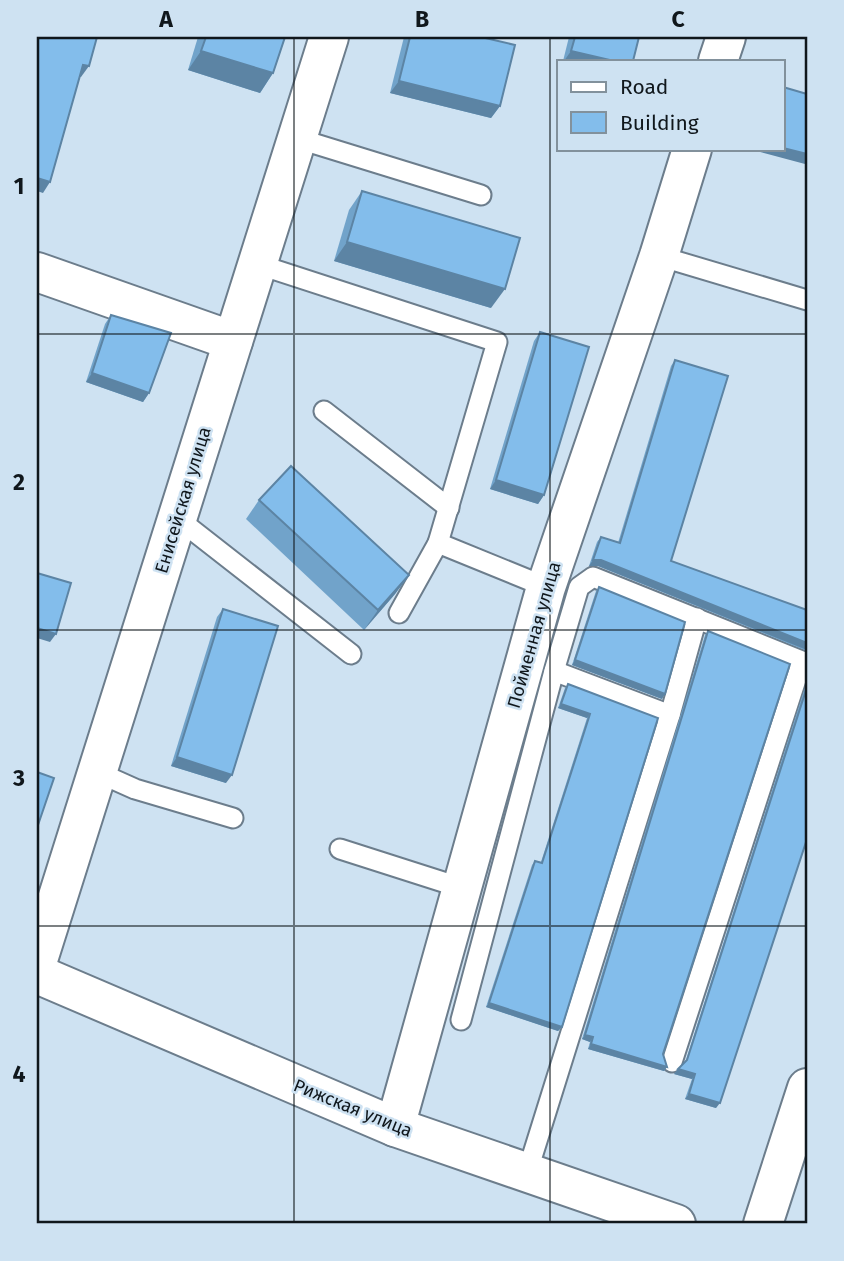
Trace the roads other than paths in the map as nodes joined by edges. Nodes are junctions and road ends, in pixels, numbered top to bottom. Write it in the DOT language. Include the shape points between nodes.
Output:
graph roads {
  1 [pos="329,37"];
  2 [pos="726,37"];
  3 [pos="718,60"];
  4 [pos="296,138"];
  5 [pos="692,150"];
  6 [pos="481,195"];
  7 [pos="659,256"];
  8 [pos="257,264"];
  9 [pos="37,272"];
  10 [pos="807,300"];
  11 [pos="233,341"];
  12 [pos="324,411"];
  13 [pos="449,508"];
  14 [pos="177,518"];
  15 [pos="438,543"];
  16 [pos="546,587"];
  17 [pos="399,613"];
  18 [pos="697,618"];
  19 [pos="351,654"];
  20 [pos="554,671"];
  21 [pos="670,715"];
  22 [pos="97,772"];
  23 [pos="233,818"];
  24 [pos="340,849"];
  25 [pos="462,888"];
  26 [pos="37,963"];
  27 [pos="37,974"];
  28 [pos="461,1020"];
  29 [pos="672,1062"];
  30 [pos="807,1088"];
  31 [pos="395,1127"];
  32 [pos="527,1173"];
  33 [pos="676,1224"];
  34 [pos="763,1224"];
  1 -- 4 [label="street, Енисейская улица"];
  2 -- 3 [label="street"];
  4 -- 6 [label="lane"];
  4 -- 8 [label="street, Енисейская улица"];
  5 -- 7 [label="street, Пойменная улица"];
  7 -- 10 [label="lane"];
  7 -- 16 [label="street, Пойменная улица"];
  8 -- 11 [label="street, Енисейская улица"];
  8 -- 13 [label="lane" via="497,342"];
  9 -- 11 [label="street"];
  11 -- 14 [label="street, Енисейская улица"];
  12 -- 13 [label="lane"];
  13 -- 15 [label="lane"];
  14 -- 19 [label="lane"];
  14 -- 22 [label="street, Енисейская улица"];
  15 -- 16 [label="lane"];
  15 -- 17 [label="lane"];
  16 -- 25 [label="street, Пойменная улица"];
  18 -- 20 [label="lane" via="593,577 579,587"];
  18 -- 21 [label="lane"];
  18 -- 29 [label="lane" via="802,661"];
  20 -- 21 [label="lane"];
  20 -- 28 [label="lane"];
  21 -- 32 [label="lane"];
  22 -- 23 [label="lane" via="135,789"];
  22 -- 26 [label="street, Енисейская улица"];
  24 -- 25 [label="lane"];
  25 -- 31 [label="street, Пойменная улица"];
  27 -- 31 [label="street, Рижская улица"];
  30 -- 34 [label="street"];
  31 -- 32 [label="street, Рижская улица"];
  32 -- 33 [label="street, Рижская улица"];
}
